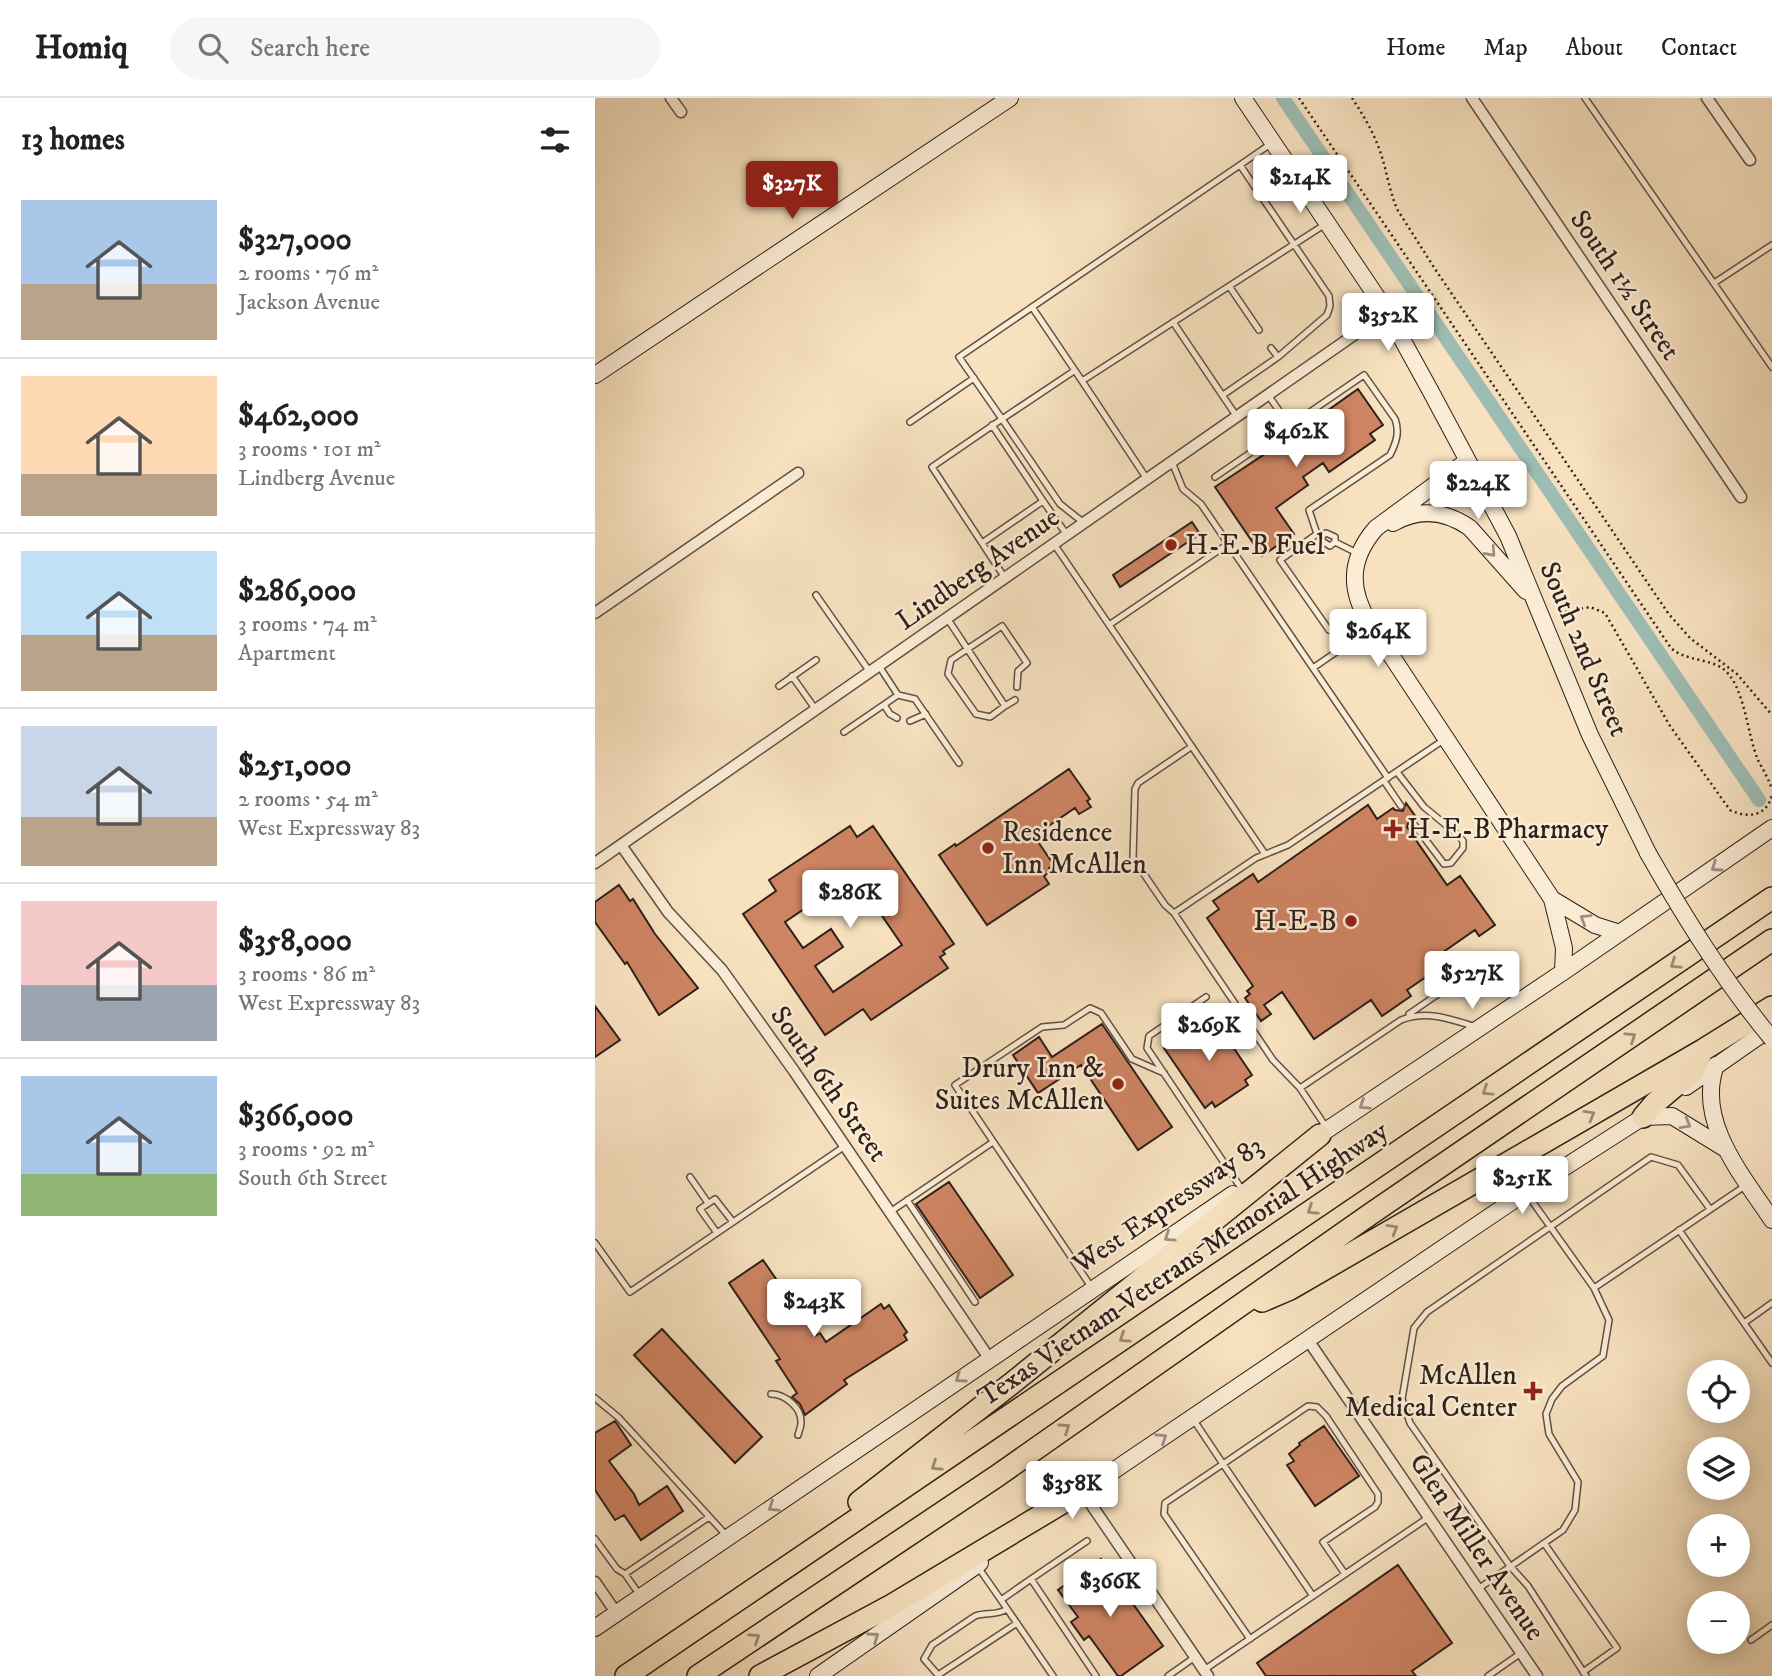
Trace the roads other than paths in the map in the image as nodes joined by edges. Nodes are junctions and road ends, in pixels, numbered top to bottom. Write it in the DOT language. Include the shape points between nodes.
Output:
graph roads {
  1 [pos="671,98"];
  2 [pos="1010,98"];
  3 [pos="1243,98"];
  4 [pos="1472,98"];
  5 [pos="1585,98"];
  6 [pos="1707,98"];
  7 [pos="681,112"];
  8 [pos="1273,142"];
  9 [pos="1750,160"];
  10 [pos="1240,164"];
  11 [pos="1327,223"];
  12 [pos="1295,243"];
  13 [pos="1772,245"];
  14 [pos="1714,283"];
  15 [pos="1229,286"];
  16 [pos="1031,307"];
  17 [pos="1387,313"];
  18 [pos="1173,322"];
  19 [pos="1259,330"];
  20 [pos="1271,348"];
  21 [pos="1278,357"];
  22 [pos="1772,367"];
  23 [pos="1074,371"];
  24 [pos="595,375"];
  25 [pos="974,378"];
  26 [pos="1081,381"];
  27 [pos="1223,395"];
  28 [pos="1268,395"];
  29 [pos="1237,416"];
  30 [pos="1002,419"];
  31 [pos="910,422"];
  32 [pos="992,425"];
  33 [pos="1290,426"];
  34 [pos="1467,461"];
  35 [pos="1172,462"];
  36 [pos="798,473"];
  37 [pos="1215,477"];
  38 [pos="1148,479"];
  39 [pos="1741,497"];
  40 [pos="1043,500"];
  41 [pos="1084,523"];
  42 [pos="1067,535"];
  43 [pos="1320,535"];
  44 [pos="982,543"];
  45 [pos="1054,544"];
  46 [pos="1228,544"];
  47 [pos="1360,554"];
  48 [pos="1005,578"];
  49 [pos="816,595"];
  50 [pos="1533,600"];
  51 [pos="595,613"];
  52 [pos="1363,613"];
  53 [pos="947,618"];
  54 [pos="1109,625"];
  55 [pos="1373,628"];
  56 [pos="1329,630"];
  57 [pos="967,649"];
  58 [pos="816,660"];
  59 [pos="1313,668"];
  60 [pos="874,669"];
  61 [pos="792,676"];
  62 [pos="779,685"];
  63 [pos="1017,687"];
  64 [pos="898,695"];
  65 [pos="1015,700"];
  66 [pos="884,705"];
  67 [pos="1005,706"];
  68 [pos="816,710"];
  69 [pos="926,714"];
  70 [pos="897,718"];
  71 [pos="910,721"];
  72 [pos="844,732"];
  73 [pos="1445,739"];
  74 [pos="1191,747"];
  75 [pos="959,763"];
  76 [pos="1397,772"];
  77 [pos="1386,779"];
  78 [pos="1401,806"];
  79 [pos="1413,823"];
  80 [pos="1772,828"];
  81 [pos="621,845"];
  82 [pos="1265,854"];
  83 [pos="595,863"];
  84 [pos="1772,898"];
  85 [pos="1552,899"];
  86 [pos="1174,913"];
  87 [pos="1620,933"];
  88 [pos="1772,940"];
  89 [pos="1495,955"];
  90 [pos="1563,972"];
  91 [pos="1206,997"];
  92 [pos="1772,1007"];
  93 [pos="1401,1020"];
  94 [pos="1772,1027"];
  95 [pos="1480,1028"];
  96 [pos="1772,1039"];
  97 [pos="1709,1058"];
  98 [pos="1164,1073"];
  99 [pos="1300,1088"];
  100 [pos="1643,1117"];
  101 [pos="1324,1132"];
  102 [pos="993,1142"];
  103 [pos="845,1146"];
  104 [pos="1724,1148"];
  105 [pos="690,1177"];
  106 [pos="1748,1184"];
  107 [pos="1241,1188"];
  108 [pos="1525,1192"];
  109 [pos="907,1200"];
  110 [pos="708,1203"];
  111 [pos="1710,1209"];
  112 [pos="890,1212"];
  113 [pos="1772,1220"];
  114 [pos="733,1222"];
  115 [pos="1550,1226"];
  116 [pos="1679,1230"];
  117 [pos="717,1233"];
  118 [pos="595,1243"];
  119 [pos="1594,1288"];
  120 [pos="1092,1289"];
  121 [pos="975,1302"];
  122 [pos="1772,1303"];
  123 [pos="1224,1317"];
  124 [pos="1744,1323"];
  125 [pos="1308,1340"];
  126 [pos="989,1358"];
  127 [pos="1772,1363"];
  128 [pos="771,1394"];
  129 [pos="595,1398"];
  130 [pos="1192,1418"];
  131 [pos="798,1435"];
  132 [pos="1223,1464"];
  133 [pos="1082,1491"];
  134 [pos="709,1517"];
  135 [pos="1429,1517"];
  136 [pos="595,1538"];
  137 [pos="728,1538"];
  138 [pos="1087,1541"];
  139 [pos="1544,1543"];
  140 [pos="976,1565"];
  141 [pos="1510,1566"];
  142 [pos="625,1574"];
  143 [pos="1345,1574"];
  144 [pos="1031,1579"];
  145 [pos="595,1582"];
  146 [pos="1478,1590"];
  147 [pos="1313,1596"];
  148 [pos="641,1597"];
  149 [pos="1001,1600"];
  150 [pos="1007,1609"];
  151 [pos="617,1614"];
  152 [pos="1017,1623"];
  153 [pos="1772,1625"];
  154 [pos="595,1628"];
  155 [pos="1250,1639"];
  156 [pos="1751,1640"];
  157 [pos="1521,1653"];
  158 [pos="1195,1657"];
  159 [pos="648,1661"];
  160 [pos="1206,1673"];
  161 [pos="1584,1674"];
  162 [pos="626,1676"];
  163 [pos="698,1676"];
  164 [pos="760,1676"];
  165 [pos="818,1676"];
  166 [pos="1053,1676"];
  167 [pos="1096,1676"];
  168 [pos="1168,1676"];
  169 [pos="1488,1676"];
  170 [pos="1537,1676"];
  1 -- 7 [label="street"];
  2 -- 24 [label="main road"];
  3 -- 8 [label="main road, South 2nd Street"];
  4 -- 39 [label="street, South 1½ Street"];
  5 -- 14 [label="lane"];
  6 -- 9 [label="street"];
  8 -- 10 [label="lane"];
  8 -- 11 [label="main road, South 2nd Street"];
  10 -- 12 [label="lane"];
  10 -- 16 [label="lane"];
  11 -- 12 [label="lane"];
  11 -- 17 [label="main road, South 2nd Street"];
  12 -- 15 [label="lane"];
  12 -- 21 [label="lane" via="1329,296 1330,306 1327,314"];
  13 -- 14 [label="lane"];
  14 -- 22 [label="lane"];
  15 -- 18 [label="lane"];
  15 -- 19 [label="lane"];
  16 -- 23 [label="lane"];
  16 -- 25 [label="lane" via="959,357"];
  17 -- 28 [label="street, Lindberg Avenue"];
  17 -- 34 [label="main road, South 2nd Street"];
  18 -- 26 [label="lane"];
  18 -- 27 [label="lane"];
  20 -- 21 [label="lane"];
  21 -- 27 [label="lane"];
  23 -- 26 [label="lane"];
  23 -- 30 [label="lane"];
  25 -- 30 [label="lane"];
  25 -- 31 [label="lane"];
  26 -- 38 [label="lane"];
  27 -- 29 [label="lane"];
  28 -- 29 [label="street, Lindberg Avenue"];
  28 -- 33 [label="lane"];
  29 -- 35 [label="street, Lindberg Avenue"];
  30 -- 32 [label="lane"];
  30 -- 41 [label="lane" via="1060,504"];
  32 -- 40 [label="lane"];
  32 -- 44 [label="lane" via="932,467"];
  33 -- 37 [label="lane"];
  33 -- 43 [label="lane" via="1364,374 1398,426 1390,454 1309,510"];
  34 -- 47 [label="main road" via="1376,528"];
  34 -- 50 [label="main road, South 2nd Street" via="1508,536"];
  35 -- 38 [label="street, Lindberg Avenue"];
  35 -- 46 [label="lane" via="1183,489 1201,505"];
  36 -- 51 [label="street"];
  38 -- 41 [label="street, Lindberg Avenue"];
  40 -- 42 [label="lane"];
  40 -- 44 [label="lane"];
  41 -- 42 [label="street, Lindberg Avenue"];
  42 -- 45 [label="street, Lindberg Avenue"];
  43 -- 47 [label="lane" via="1330,546 1335,542"];
  43 -- 56 [label="lane" via="1280,560"];
  44 -- 48 [label="lane"];
  45 -- 48 [label="street, Lindberg Avenue"];
  45 -- 54 [label="lane"];
  46 -- 54 [label="lane"];
  46 -- 59 [label="lane"];
  47 -- 52 [label="main road" via="1354,590"];
  48 -- 53 [label="street, Lindberg Avenue"];
  49 -- 60 [label="lane"];
  52 -- 50 [label="main road, one-way" via="1363,578 1372,543 1394,522 1427,513 1450,516 1470,528"];
  50 -- 96 [label="main road, South 2nd Street, bridge" via="1590,735 1648,853 1689,924"];
  52 -- 55 [label="main road"];
  53 -- 57 [label="lane"];
  53 -- 60 [label="street, Lindberg Avenue"];
  54 -- 74 [label="lane"];
  55 -- 59 [label="lane"];
  55 -- 73 [label="main road"];
  57 -- 63 [label="lane" via="1002,626 1027,663 1018,671"];
  57 -- 67 [label="lane"];
  57 -- 67 [label="lane" via="951,660 948,674 976,714 990,716"];
  58 -- 61 [label="lane"];
  59 -- 77 [label="lane"];
  60 -- 64 [label="lane"];
  60 -- 68 [label="street, Lindberg Avenue"];
  61 -- 62 [label="lane"];
  61 -- 68 [label="lane"];
  64 -- 66 [label="lane"];
  64 -- 69 [label="lane" via="915,699"];
  65 -- 67 [label="lane"];
  66 -- 70 [label="lane"];
  66 -- 72 [label="lane"];
  68 -- 81 [label="street, Lindberg Avenue"];
  69 -- 71 [label="lane"];
  69 -- 75 [label="lane"];
  73 -- 76 [label="lane"];
  73 -- 85 [label="main road"];
  74 -- 82 [label="lane"];
  74 -- 86 [label="lane" via="1135,789 1133,858"];
  76 -- 77 [label="lane"];
  76 -- 79 [label="lane" via="1424,807 1457,834 1464,848 1451,863 1444,864"];
  77 -- 78 [label="lane"];
  77 -- 82 [label="lane" via="1288,845"];
  80 -- 87 [label="main road, West Expressway 83, one-way"];
  81 -- 83 [label="street, Lindberg Avenue"];
  81 -- 103 [label="street, South 6th Street" via="660,901 722,970"];
  82 -- 86 [label="lane"];
  84 -- 159 [label="highway, Texas Vietnam Veterans Memorial Highway, one-way"];
  87 -- 85 [label="main road, one-way" via="1595,925"];
  85 -- 90 [label="main road" via="1564,948"];
  86 -- 99 [label="lane" via="1273,1060"];
  87 -- 90 [label="main road, West Expressway 83"];
  123 -- 88 [label="highway, one-way"];
  89 -- 93 [label="lane"];
  90 -- 95 [label="main road, West Expressway 83"];
  91 -- 98 [label="lane" via="1150,1036 1147,1048"];
  92 -- 97 [label="highway"];
  93 -- 95 [label="lane" via="1427,1014"];
  93 -- 99 [label="lane"];
  94 -- 97 [label="main road"];
  95 -- 101 [label="main road, West Expressway 83, one-way"];
  97 -- 100 [label="highway"];
  97 -- 104 [label="main road" via="1709,1091"];
  123 -- 97 [label="highway, one-way" via="1290,1289"];
  98 -- 102 [label="lane" via="1132,1059 1095,1009 1064,1025 1042,1027 955,1085"];
  98 -- 107 [label="lane"];
  99 -- 101 [label="lane"];
  100 -- 104 [label="main road, one-way" via="1672,1116"];
  100 -- 108 [label="main road"];
  101 -- 107 [label="main road, West Expressway 83"];
  101 -- 159 [label="highway" via="1011,1384"];
  102 -- 109 [label="lane"];
  102 -- 120 [label="lane"];
  103 -- 112 [label="street, South 6th Street"];
  103 -- 114 [label="lane"];
  104 -- 106 [label="main road"];
  105 -- 110 [label="lane"];
  106 -- 111 [label="lane"];
  106 -- 113 [label="main road"];
  107 -- 120 [label="main road, West Expressway 83, one-way"];
  108 -- 115 [label="lane"];
  108 -- 125 [label="main road"];
  109 -- 112 [label="lane"];
  109 -- 121 [label="lane"];
  110 -- 114 [label="lane" via="715,1199"];
  110 -- 117 [label="lane" via="700,1209"];
  111 -- 115 [label="lane" via="1678,1165 1651,1157"];
  111 -- 116 [label="lane"];
  112 -- 126 [label="street, South 6th Street"];
  114 -- 117 [label="lane"];
  115 -- 119 [label="lane"];
  115 -- 141 [label="lane" via="1427,1312 1414,1328 1402,1399 1410,1423"];
  116 -- 119 [label="lane"];
  116 -- 124 [label="lane"];
  117 -- 118 [label="lane" via="630,1292"];
  119 -- 139 [label="lane" via="1609,1320 1603,1356 1562,1386 1546,1414 1549,1434 1578,1482 1575,1510 1563,1530"];
  120 -- 126 [label="main road, West Expressway 83"];
  122 -- 124 [label="lane"];
  163 -- 123 [label="highway, one-way"];
  124 -- 127 [label="lane"];
  125 -- 130 [label="main road"];
  125 -- 135 [label="street, Glen Miller Avenue"];
  126 -- 137 [label="main road, West Expressway 83, one-way"];
  128 -- 131 [label="lane" via="788,1399 799,1415"];
  129 -- 134 [label="lane"];
  130 -- 132 [label="lane"];
  133 -- 130 [label="main road, one-way"];
  132 -- 143 [label="lane" via="1308,1406 1317,1407 1378,1494 1375,1507 1323,1542"];
  132 -- 147 [label="lane"];
  132 -- 155 [label="lane" via="1163,1508"];
  133 -- 140 [label="main road"];
  133 -- 158 [label="street"];
  133 -- 164 [label="highway" via="892,1605"];
  134 -- 137 [label="lane"];
  134 -- 142 [label="lane"];
  135 -- 143 [label="lane"];
  135 -- 146 [label="street, Glen Miller Avenue"];
  136 -- 142 [label="lane"];
  137 -- 148 [label="main road, West Expressway 83"];
  138 -- 144 [label="lane"];
  139 -- 141 [label="lane"];
  139 -- 161 [label="lane" via="1617,1648"];
  140 -- 149 [label="lane"];
  165 -- 140 [label="main road, one-way"];
  141 -- 146 [label="lane"];
  141 -- 161 [label="lane" via="1528,1586"];
  142 -- 148 [label="lane"];
  143 -- 147 [label="lane"];
  144 -- 149 [label="lane"];
  144 -- 167 [label="lane"];
  145 -- 151 [label="street"];
  146 -- 157 [label="street, Glen Miller Avenue"];
  147 -- 155 [label="lane"];
  148 -- 151 [label="main road, West Expressway 83"];
  149 -- 150 [label="lane"];
  150 -- 152 [label="lane"];
  150 -- 152 [label="lane" via="997,1615 975,1616 932,1645 924,1658 934,1673 938,1675"];
  151 -- 154 [label="main road, West Expressway 83"];
  152 -- 166 [label="lane"];
  153 -- 156 [label="lane"];
  155 -- 160 [label="lane"];
  157 -- 169 [label="lane"];
  157 -- 170 [label="street, Glen Miller Avenue"];
  158 -- 160 [label="street"];
  158 -- 168 [label="lane"];
  159 -- 162 [label="highway, Texas Vietnam Veterans Memorial Highway"];
}
